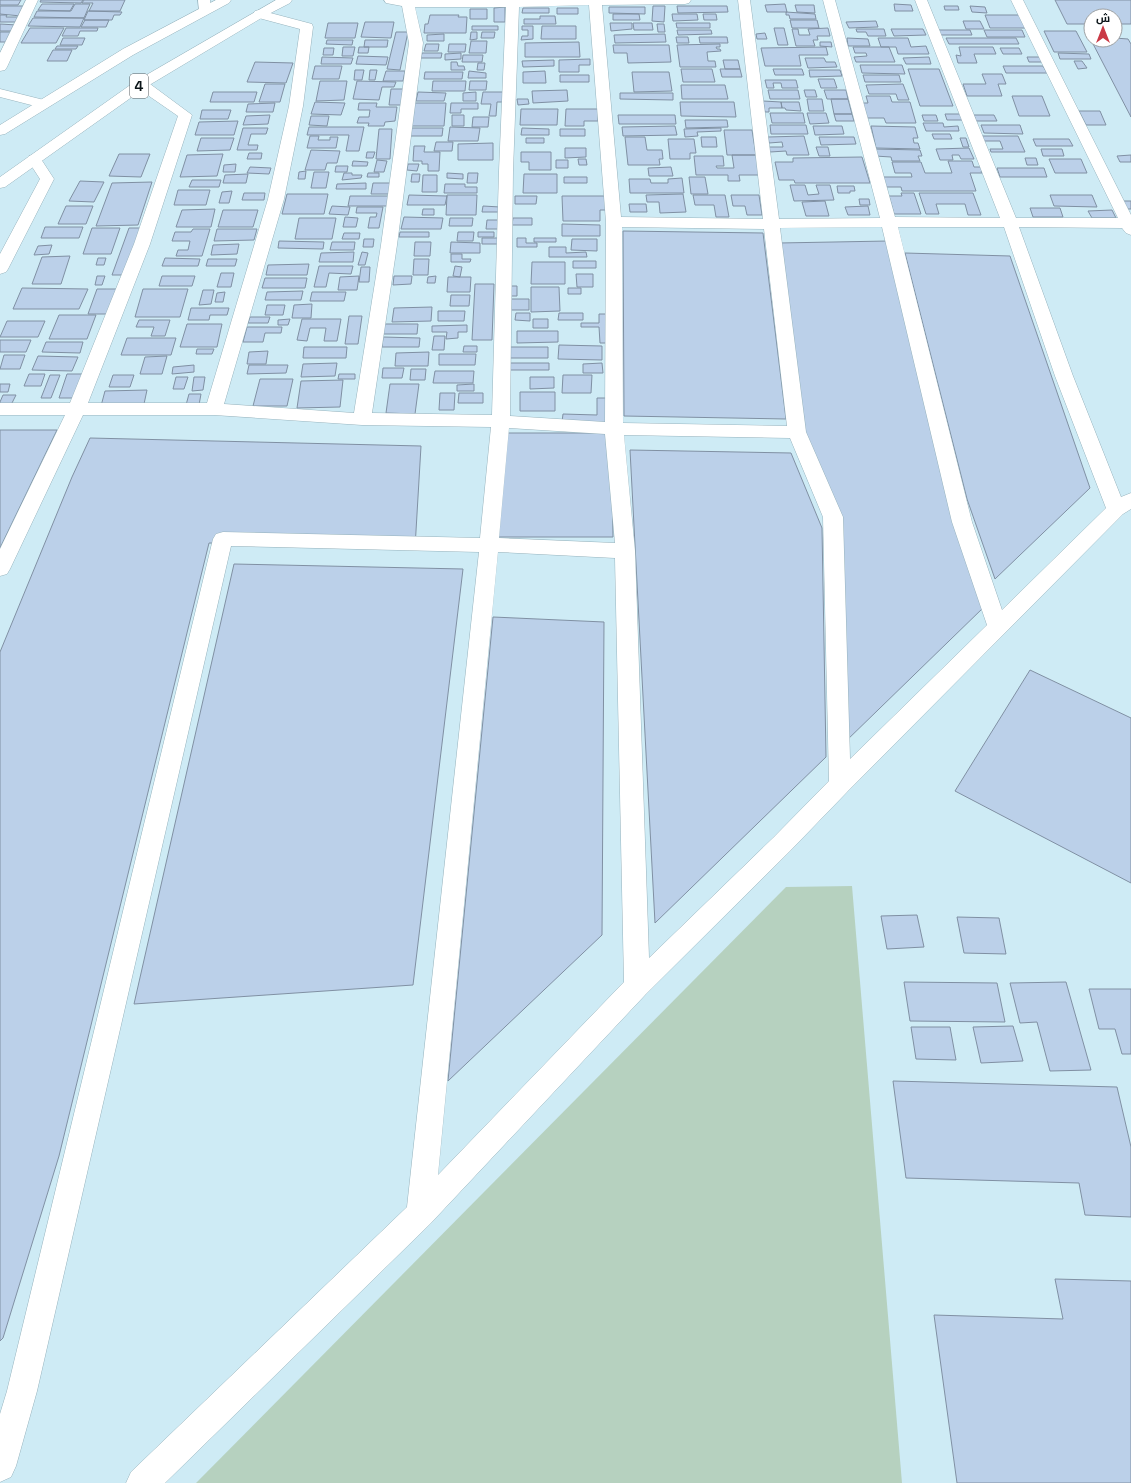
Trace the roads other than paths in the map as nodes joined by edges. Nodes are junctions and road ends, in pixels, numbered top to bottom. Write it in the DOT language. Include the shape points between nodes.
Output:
graph roads {
  1 [pos="32,0"];
  2 [pos="225,0"];
  3 [pos="286,0"];
  4 [pos="390,0"];
  5 [pos="685,0"];
  6 [pos="744,0"];
  7 [pos="829,0"];
  8 [pos="921,0"];
  9 [pos="1017,0"];
  10 [pos="595,1"];
  11 [pos="513,2"];
  12 [pos="408,3"];
  13 [pos="204,5"];
  14 [pos="259,14"];
  15 [pos="0,67"];
  16 [pos="141,84"];
  17 [pos="0,93"];
  18 [pos="43,104"];
  19 [pos="0,131"];
  20 [pos="34,159"];
  21 [pos="0,184"];
  22 [pos="614,222"];
  23 [pos="889,222"];
  24 [pos="1010,223"];
  25 [pos="770,224"];
  26 [pos="1129,227"];
  27 [pos="0,269"];
  28 [pos="0,409"];
  29 [pos="214,409"];
  30 [pos="76,410"];
  31 [pos="362,419"];
  32 [pos="501,421"];
  33 [pos="614,429"];
  34 [pos="797,432"];
  35 [pos="1124,505"];
  36 [pos="490,545"];
  37 [pos="625,551"];
  38 [pos="0,570"];
  39 [pos="998,626"];
  40 [pos="840,784"];
  41 [pos="637,986"];
  42 [pos="420,1214"];
  43 [pos="0,1466"];
  44 [pos="142,1483"];
  1 -- 15 [label="main road"];
  2 -- 13 [label="main road, 4"];
  3 -- 14 [label="main road, 4"];
  4 -- 12 [label="main road"];
  5 -- 10 [label="main road"];
  6 -- 25 [label="main road"];
  7 -- 23 [label="main road"];
  8 -- 24 [label="main road"];
  9 -- 26 [label="main road"];
  10 -- 11 [label="main road"];
  10 -- 22 [label="main road"];
  11 -- 12 [label="main road"];
  11 -- 32 [label="main road" via="506,170"];
  12 -- 31 [label="main road" via="416,43"];
  13 -- 18 [label="main road, 4"];
  14 -- 16 [label="main road, 4"];
  14 -- 29 [label="main road" via="307,27 296,106 276,199"];
  16 -- 20 [label="main road, 4"];
  16 -- 30 [label="main road" via="185,115 142,244"];
  17 -- 18 [label="main road"];
  18 -- 19 [label="main road, 4"];
  20 -- 21 [label="main road, 4"];
  20 -- 27 [label="main road" via="47,179"];
  22 -- 25 [label="main road"];
  22 -- 33 [label="main road"];
  23 -- 24 [label="main road"];
  23 -- 25 [label="main road"];
  23 -- 39 [label="main road" via="962,522"];
  24 -- 26 [label="main road"];
  24 -- 35 [label="main road" via="1064,376"];
  25 -- 34 [label="main road"];
  28 -- 30 [label="main road"];
  29 -- 30 [label="main road"];
  29 -- 31 [label="main road"];
  30 -- 38 [label="main road"];
  31 -- 32 [label="main road"];
  32 -- 33 [label="main road"];
  32 -- 36 [label="main road"];
  33 -- 34 [label="main road"];
  33 -- 37 [label="main road"];
  34 -- 40 [label="main road" via="833,517"];
  35 -- 39 [label="main road"];
  36 -- 37 [label="main road"];
  36 -- 42 [label="main road"];
  36 -- 43 [label="main road" via="223,539 22,1391"];
  37 -- 41 [label="main road"];
  39 -- 40 [label="main road"];
  40 -- 41 [label="main road"];
  41 -- 42 [label="main road"];
  42 -- 44 [label="main road"];
}
